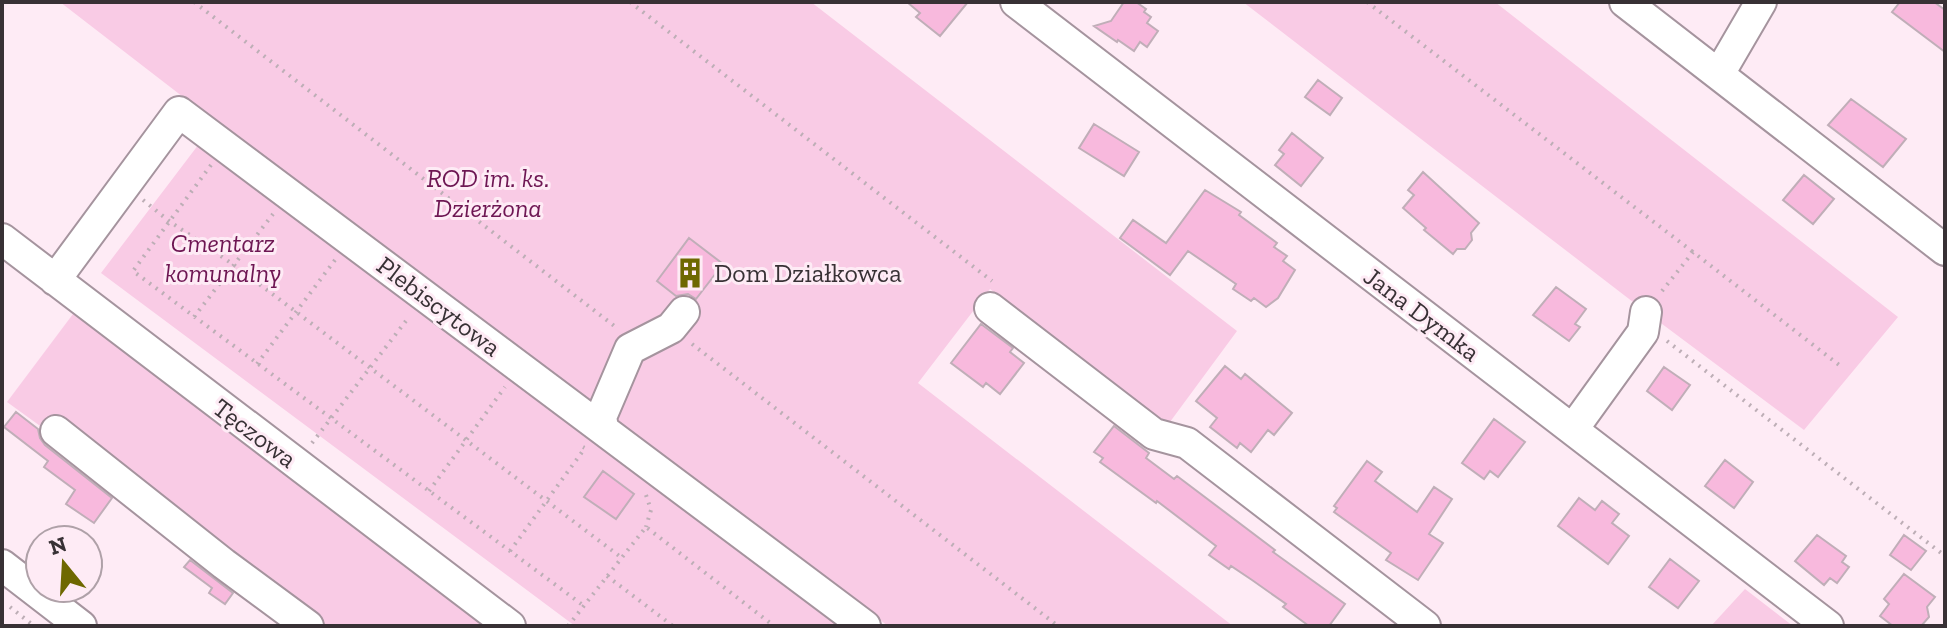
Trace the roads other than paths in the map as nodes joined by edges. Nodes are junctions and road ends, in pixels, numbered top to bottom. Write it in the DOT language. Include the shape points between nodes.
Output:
graph roads {
  1 [pos="1016,2"];
  2 [pos="1625,2"];
  3 [pos="1761,2"];
  4 [pos="1719,74"];
  5 [pos="2,239"];
  6 [pos="1945,250"];
  7 [pos="55,280"];
  8 [pos="993,296"];
  9 [pos="678,320"];
  10 [pos="1645,322"];
  11 [pos="603,428"];
  12 [pos="1573,429"];
  13 [pos="56,431"];
  14 [pos="2,565"];
  15 [pos="81,626"];
  16 [pos="308,626"];
  17 [pos="510,626"];
  18 [pos="865,626"];
  19 [pos="1425,626"];
  20 [pos="1828,626"];
  1 -- 12 [label="street, Jana Dymka"];
  2 -- 4 [label="street"];
  3 -- 4 [label="street"];
  4 -- 6 [label="street"];
  5 -- 7 [label="street, Tęczowa"];
  7 -- 11 [label="street, Plebiscytowa" via="179,112"];
  7 -- 17 [label="street, Tęczowa"];
  8 -- 19 [label="street" via="1154,434 1187,443"];
  9 -- 11 [label="street" via="630,349 601,417"];
  10 -- 12 [label="street"];
  11 -- 18 [label="street, Plebiscytowa"];
  12 -- 20 [label="street, Jana Dymka"];
  13 -- 16 [label="street"];
  14 -- 15 [label="street"];
}
